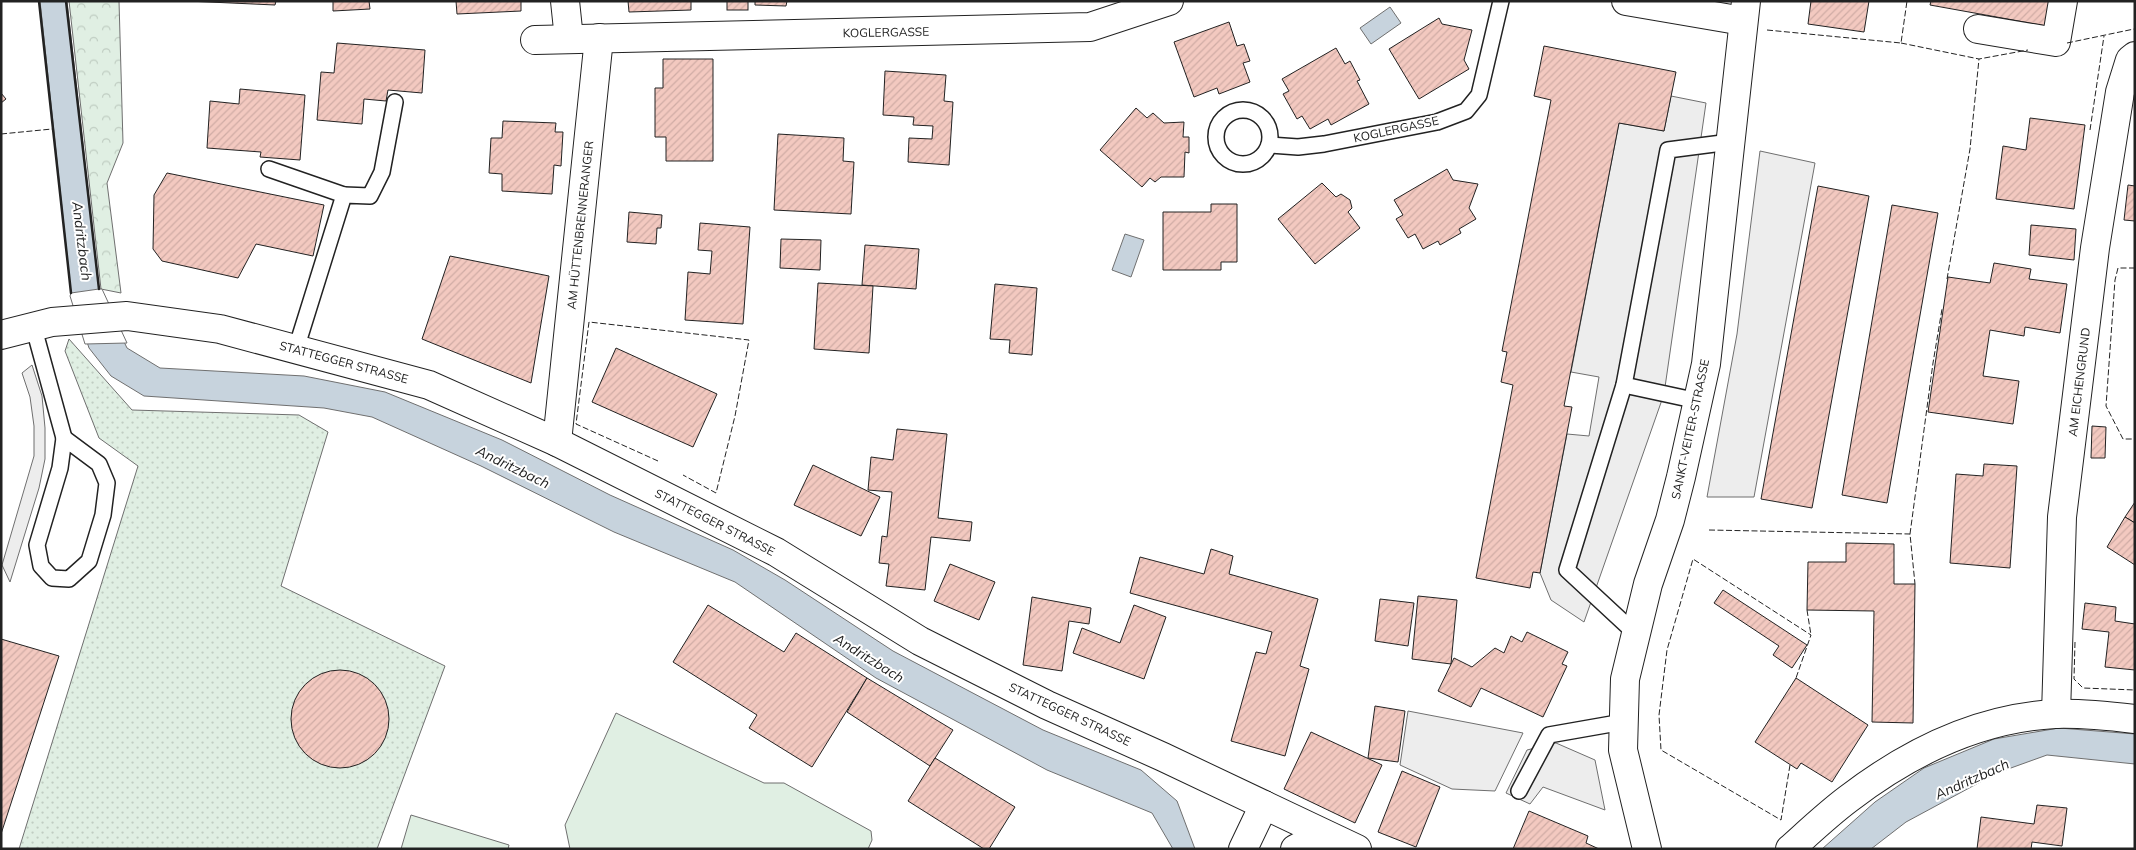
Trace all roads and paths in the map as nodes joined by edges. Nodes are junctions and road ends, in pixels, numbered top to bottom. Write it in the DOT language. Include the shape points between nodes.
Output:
graph roads {
  1 [pos="565,1"];
  2 [pos="1168,1"];
  3 [pos="1501,1"];
  4 [pos="1626,1"];
  5 [pos="2063,1"];
  6 [pos="1745,11"];
  7 [pos="1978,29"];
  8 [pos="599,38"];
  9 [pos="569,39"];
  10 [pos="535,40"];
  11 [pos="2135,56"];
  12 [pos="395,102"];
  13 [pos="1730,142"];
  14 [pos="1269,145"];
  15 [pos="270,169"];
  16 [pos="344,195"];
  17 [pos="33,325"];
  18 [pos="1,335"];
  19 [pos="296,349"];
  20 [pos="1624,385"];
  21 [pos="1698,401"];
  22 [pos="64,438"];
  23 [pos="557,442"];
  24 [pos="1636,634"];
  25 [pos="2056,714"];
  26 [pos="2135,719"];
  27 [pos="1622,722"];
  28 [pos="1519,791"];
  29 [pos="1264,805"];
  30 [pos="1323,834"];
  31 [pos="1243,849"];
  32 [pos="1295,849"];
  33 [pos="1357,849"];
  34 [pos="1647,849"];
  35 [pos="1790,849"];
  1 -- 9 [label="street"];
  2 -- 8 [label="street, KOGLERGASSE" via="1090,27"];
  3 -- 14 [label="lane, KOGLERGASSE" via="1479,95 1466,111 1437,122 1324,144 1298,147"];
  4 -- 6 [label="street"];
  5 -- 7 [label="street" via="2056,42"];
  6 -- 13 [label="street, SANKT-VEITER-STRASSE"];
  8 -- 9 [label="street"];
  8 -- 23 [label="street, AM HÜTTENBRENNERANGER"];
  9 -- 10 [label="street"];
  11 -- 25 [label="street, AM EICHENGRUND" via="2130,60 2120,92 2095,248 2062,517"];
  12 -- 16 [label="lane" via="382,172 370,196"];
  13 -- 20 [label="lane" via="1668,150"];
  13 -- 21 [label="street, SANKT-VEITER-STRASSE" via="1706,364"];
  15 -- 16 [label="lane"];
  16 -- 19 [label="lane"];
  17 -- 18 [label="street, STATTEGGER STRASSE"];
  17 -- 19 [label="street, STATTEGGER STRASSE" via="127,316 220,329"];
  17 -- 22 [label="lane"];
  19 -- 23 [label="street, STATTEGGER STRASSE" via="429,385"];
  20 -- 21 [label="lane"];
  20 -- 24 [label="lane" via="1567,570"];
  21 -- 24 [label="street, SANKT-VEITER-STRASSE" via="1670,520 1648,584"];
  22 -- 22 [label="lane" via="60,468 37,544 41,566 52,578 69,579 89,561 103,515 107,483 99,464"];
  23 -- 29 [label="street, STATTEGGER STRASSE" via="776,552 928,645 1047,705"];
  24 -- 27 [label="street, SANKT-VEITER-STRASSE" via="1625,679"];
  25 -- 26 [label="street"];
  25 -- 35 [label="street" via="1989,724 1946,740 1897,765 1847,799"];
  27 -- 28 [label="lane" via="1548,735"];
  27 -- 34 [label="street, SANKT-VEITER-STRASSE" via="1623,750"];
  29 -- 30 [label="street, STATTEGGER STRASSE"];
  29 -- 31 [label="street"];
  30 -- 32 [label="street"];
  30 -- 33 [label="street, STATTEGGER STRASSE"];
}
